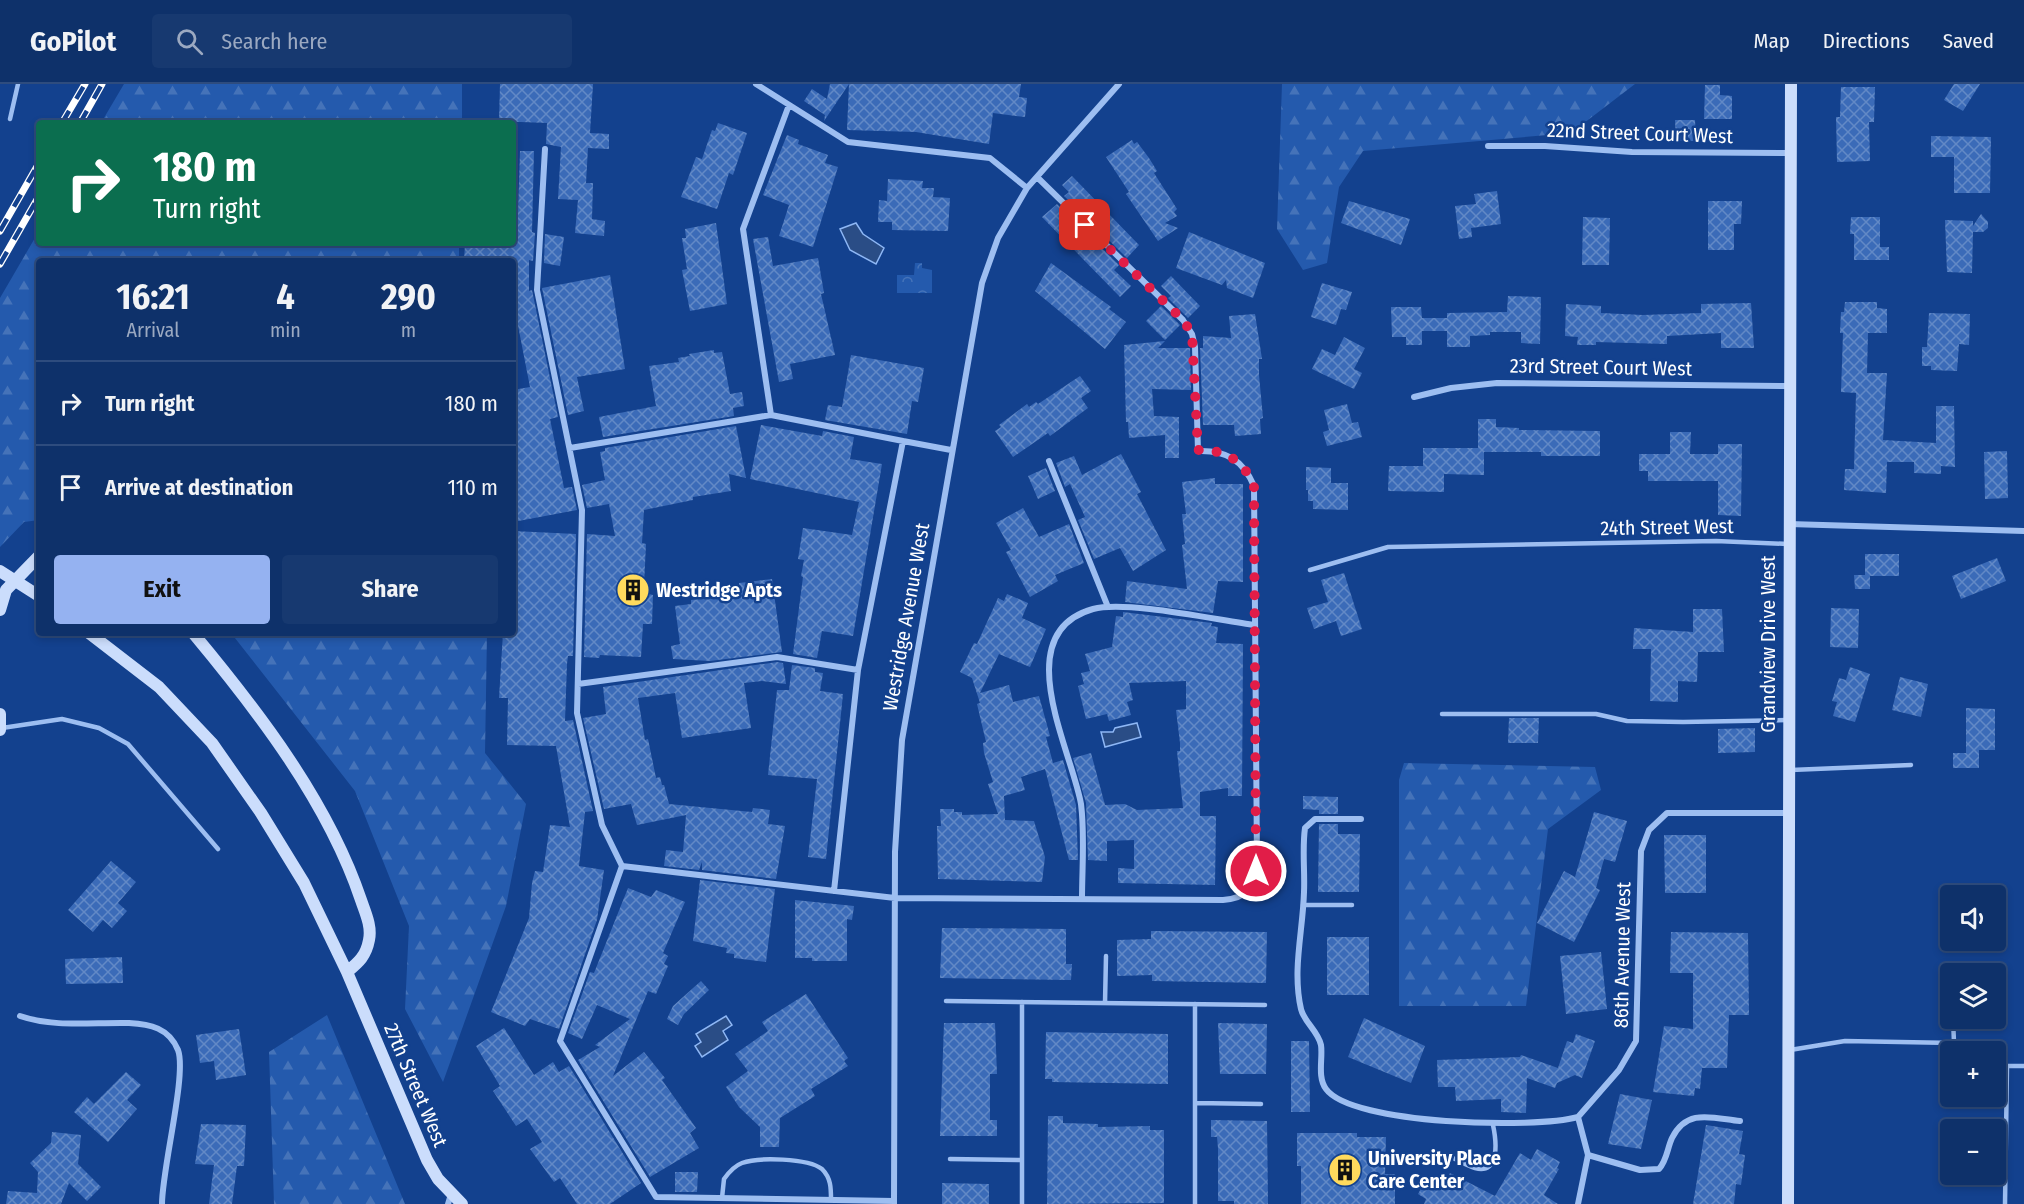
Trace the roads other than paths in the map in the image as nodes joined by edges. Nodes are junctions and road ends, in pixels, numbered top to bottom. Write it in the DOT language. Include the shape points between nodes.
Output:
graph roads {
  1 [pos="18,84"];
  2 [pos="756,84"];
  3 [pos="1119,84"];
  4 [pos="1791,84"];
  5 [pos="789,105"];
  6 [pos="9,118"];
  7 [pos="1488,146"];
  8 [pos="545,149"];
  9 [pos="1791,153"];
  10 [pos="1037,177"];
  11 [pos="1027,189"];
  12 [pos="1789,386"];
  13 [pos="1414,397"];
  14 [pos="771,415"];
  15 [pos="903,441"];
  16 [pos="570,448"];
  17 [pos="951,450"];
  18 [pos="1049,461"];
  19 [pos="1788,524"];
  20 [pos="2024,531"];
  21 [pos="1788,544"];
  22 [pos="36,559"];
  23 [pos="0,570"];
  24 [pos="1310,570"];
  25 [pos="36,594"];
  26 [pos="1108,607"];
  27 [pos="0,610"];
  28 [pos="1255,625"];
  29 [pos="93,636"];
  30 [pos="196,636"];
  31 [pos="858,670"];
  32 [pos="578,684"];
  33 [pos="0,714"];
  34 [pos="1442,714"];
  35 [pos="1787,720"];
  36 [pos="0,729"];
  37 [pos="1911,765"];
  38 [pos="1787,770"];
  39 [pos="1787,813"];
  40 [pos="1361,819"];
  41 [pos="218,849"];
  42 [pos="622,866"];
  43 [pos="834,891"];
  44 [pos="895,898"];
  45 [pos="1082,899"];
  46 [pos="1303,905"];
  47 [pos="1352,905"];
  48 [pos="1106,956"];
  49 [pos="347,972"];
  50 [pos="946,1001"];
  51 [pos="1022,1002"];
  52 [pos="1106,1003"];
  53 [pos="1195,1004"];
  54 [pos="1265,1005"];
  55 [pos="20,1016"];
  56 [pos="1940,1043"];
  57 [pos="1787,1050"];
  58 [pos="2007,1066"];
  59 [pos="2024,1066"];
  60 [pos="1195,1103"];
  61 [pos="1261,1104"];
  62 [pos="1578,1117"];
  63 [pos="1740,1121"];
  64 [pos="1492,1125"];
  65 [pos="1588,1155"];
  66 [pos="1453,1158"];
  67 [pos="950,1159"];
  68 [pos="1022,1160"];
  69 [pos="722,1198"];
  70 [pos="449,1199"];
  71 [pos="831,1200"];
  72 [pos="894,1203"];
  73 [pos="162,1204"];
  74 [pos="462,1204"];
  75 [pos="1022,1204"];
  76 [pos="1195,1204"];
  77 [pos="1578,1204"];
  78 [pos="1788,1204"];
  79 [pos="2005,1204"];
  1 -- 6 [label="lane"];
  2 -- 5 [label="street"];
  3 -- 10 [label="street, Westridge Avenue West"];
  4 -- 9 [label="street, Grandview Drive West"];
  5 -- 11 [label="street" via="848,142 990,158"];
  5 -- 14 [label="street" via="743,230"];
  7 -- 9 [label="street, 22nd Street Court West"];
  8 -- 16 [label="street" via="537,290"];
  9 -- 12 [label="street, Grandview Drive West"];
  10 -- 11 [label="street, Westridge Avenue West"];
  10 -- 28 [label="street" via="1183,320 1192,334 1198,450 1233,457 1254,486"];
  11 -- 17 [label="street, Westridge Avenue West" via="998,238 982,283"];
  12 -- 13 [label="street, 23rd Street Court West" via="1497,383"];
  12 -- 19 [label="street, Grandview Drive West"];
  14 -- 15 [label="street"];
  14 -- 16 [label="street"];
  15 -- 17 [label="street"];
  15 -- 31 [label="street"];
  16 -- 32 [label="street" via="582,510"];
  17 -- 44 [label="street, Westridge Avenue West" via="902,740"];
  18 -- 26 [label="street"];
  19 -- 20 [label="street"];
  19 -- 21 [label="street, Grandview Drive West"];
  21 -- 24 [label="lane, 24th Street West" via="1716,541 1388,547"];
  21 -- 35 [label="street, Grandview Drive West"];
  22 -- 27 [label="street" via="6,590"];
  23 -- 25 [label="street, bridge"];
  26 -- 28 [label="street"];
  26 -- 45 [label="street" via="1080,614 1061,631 1051,653 1047,676 1080,801"];
  28 -- 45 [label="street" via="1257,864 1251,889 1244,896 1223,900"];
  29 -- 49 [label="street, 27th Street West" via="159,687 212,743 304,883"];
  30 -- 49 [label="street" via="246,696 333,834 357,887 370,938 363,960"];
  31 -- 32 [label="street" via="777,657"];
  31 -- 43 [label="street"];
  32 -- 42 [label="street" via="577,712 602,825"];
  33 -- 36 [label="street"];
  34 -- 35 [label="lane" via="1596,714 1627,721 1672,722"];
  35 -- 38 [label="street, Grandview Drive West"];
  36 -- 41 [label="lane" via="62,719 99,728 128,744"];
  37 -- 38 [label="lane"];
  38 -- 39 [label="street, Grandview Drive West"];
  39 -- 57 [label="street, Grandview Drive West"];
  39 -- 62 [label="street, 86th Avenue West" via="1667,813 1649,830 1641,851 1636,1041 1619,1070"];
  40 -- 46 [label="street" via="1324,817 1309,822 1304,837"];
  42 -- 43 [label="street"];
  42 -- 69 [label="street" via="560,1041 656,1197"];
  43 -- 44 [label="street"];
  44 -- 45 [label="street"];
  44 -- 72 [label="street, Westridge Avenue West"];
  46 -- 47 [label="lane"];
  46 -- 64 [label="street" via="1298,942 1299,995 1302,1012 1321,1043 1322,1080 1331,1094 1366,1108"];
  48 -- 52 [label="lane"];
  49 -- 70 [label="street, 27th Street West" via="427,1160"];
  50 -- 51 [label="lane"];
  51 -- 52 [label="lane"];
  51 -- 68 [label="lane"];
  52 -- 53 [label="lane"];
  53 -- 54 [label="lane"];
  53 -- 60 [label="lane"];
  55 -- 73 [label="street" via="59,1024 145,1024 163,1030 172,1040 180,1061"];
  56 -- 57 [label="lane" via="1845,1041"];
  57 -- 78 [label="street, Grandview Drive West"];
  58 -- 59 [label="lane"];
  58 -- 79 [label="lane"];
  60 -- 61 [label="lane"];
  60 -- 76 [label="lane"];
  62 -- 64 [label="street" via="1559,1123"];
  62 -- 65 [label="street"];
  63 -- 65 [label="street" via="1687,1119 1676,1131 1659,1169 1640,1170"];
  64 -- 66 [label="lane" via="1497,1148 1486,1167 1475,1168"];
  65 -- 77 [label="street"];
  67 -- 68 [label="lane"];
  68 -- 75 [label="lane"];
  69 -- 71 [label="street"];
  69 -- 71 [label="lane" via="724,1179 742,1163 755,1160 794,1161 821,1168 830,1181"];
  70 -- 74 [label="street, 27th Street West"];
  71 -- 72 [label="street"];
}
